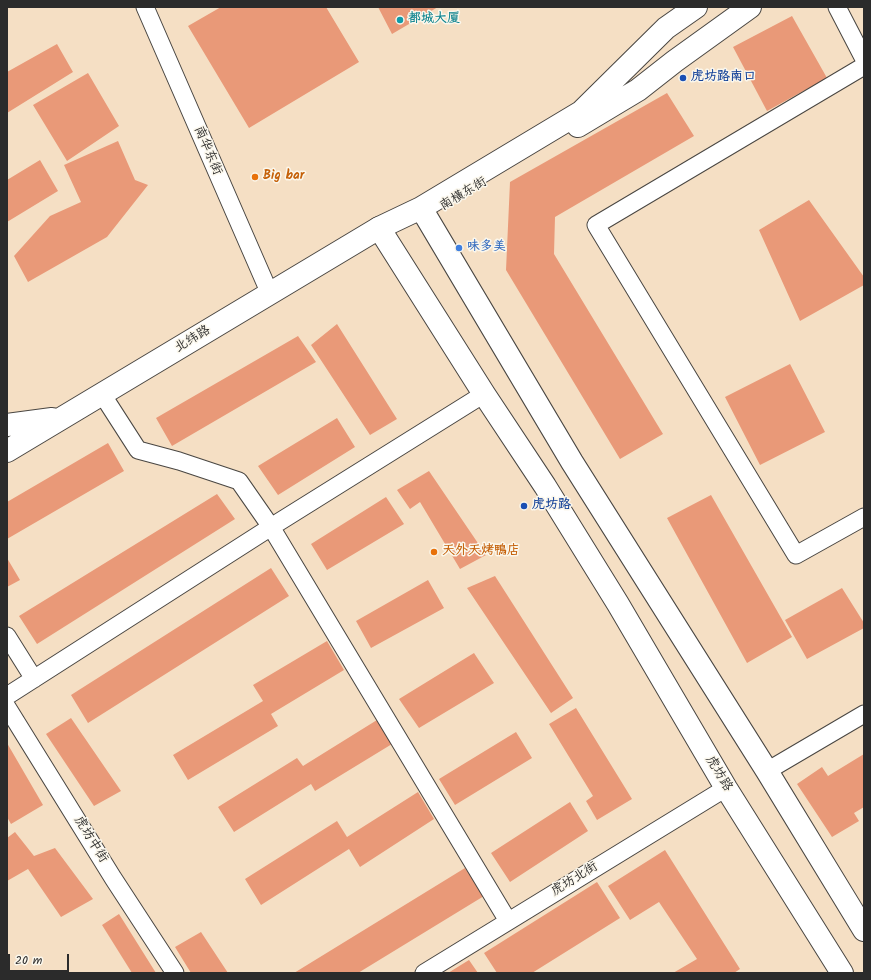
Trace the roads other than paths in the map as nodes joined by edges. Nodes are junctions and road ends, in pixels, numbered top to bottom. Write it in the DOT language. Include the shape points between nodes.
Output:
graph roads {
  1 [pos="145,7"];
  2 [pos="696,7"];
  3 [pos="750,7"];
  4 [pos="837,7"];
  5 [pos="864,59"];
  6 [pos="864,66"];
  7 [pos="421,208"];
  8 [pos="379,228"];
  9 [pos="270,294"];
  10 [pos="102,394"];
  11 [pos="484,394"];
  12 [pos="61,418"];
  13 [pos="7,426"];
  14 [pos="7,451"];
  15 [pos="864,517"];
  16 [pos="272,527"];
  17 [pos="7,636"];
  18 [pos="34,679"];
  19 [pos="7,696"];
  20 [pos="7,707"];
  21 [pos="864,714"];
  22 [pos="767,771"];
  23 [pos="726,788"];
  24 [pos="508,921"];
  25 [pos="864,930"];
  26 [pos="175,973"];
  27 [pos="424,973"];
  28 [pos="842,973"];
  1 -- 9 [label="street, 南华东街"];
  2 -- 7 [label="main road, 南横东街" via="666,28 581,112"];
  3 -- 7 [label="main road, 南横东街" via="638,90 437,211"];
  4 -- 5 [label="street"];
  6 -- 15 [label="street" via="596,225 796,555"];
  7 -- 8 [label="main road, 北纬路"];
  7 -- 22 [label="main road" via="572,462"];
  8 -- 9 [label="main road, 北纬路"];
  8 -- 11 [label="main road, 虎坊路"];
  9 -- 10 [label="main road, 北纬路"];
  10 -- 12 [label="main road, 北纬路"];
  10 -- 16 [label="street" via="138,450 239,481"];
  11 -- 16 [label="street"];
  11 -- 23 [label="main road, 虎坊路" via="618,604"];
  12 -- 13 [label="main road"];
  12 -- 14 [label="main road, 北纬路"];
  16 -- 18 [label="street"];
  16 -- 24 [label="street"];
  17 -- 18 [label="street"];
  18 -- 19 [label="street"];
  20 -- 26 [label="street, 虎坊中街"];
  21 -- 22 [label="street"];
  22 -- 25 [label="main road"];
  23 -- 24 [label="street, 虎坊北街"];
  23 -- 28 [label="main road, 虎坊路"];
  24 -- 27 [label="street, 虎坊北街"];
}
